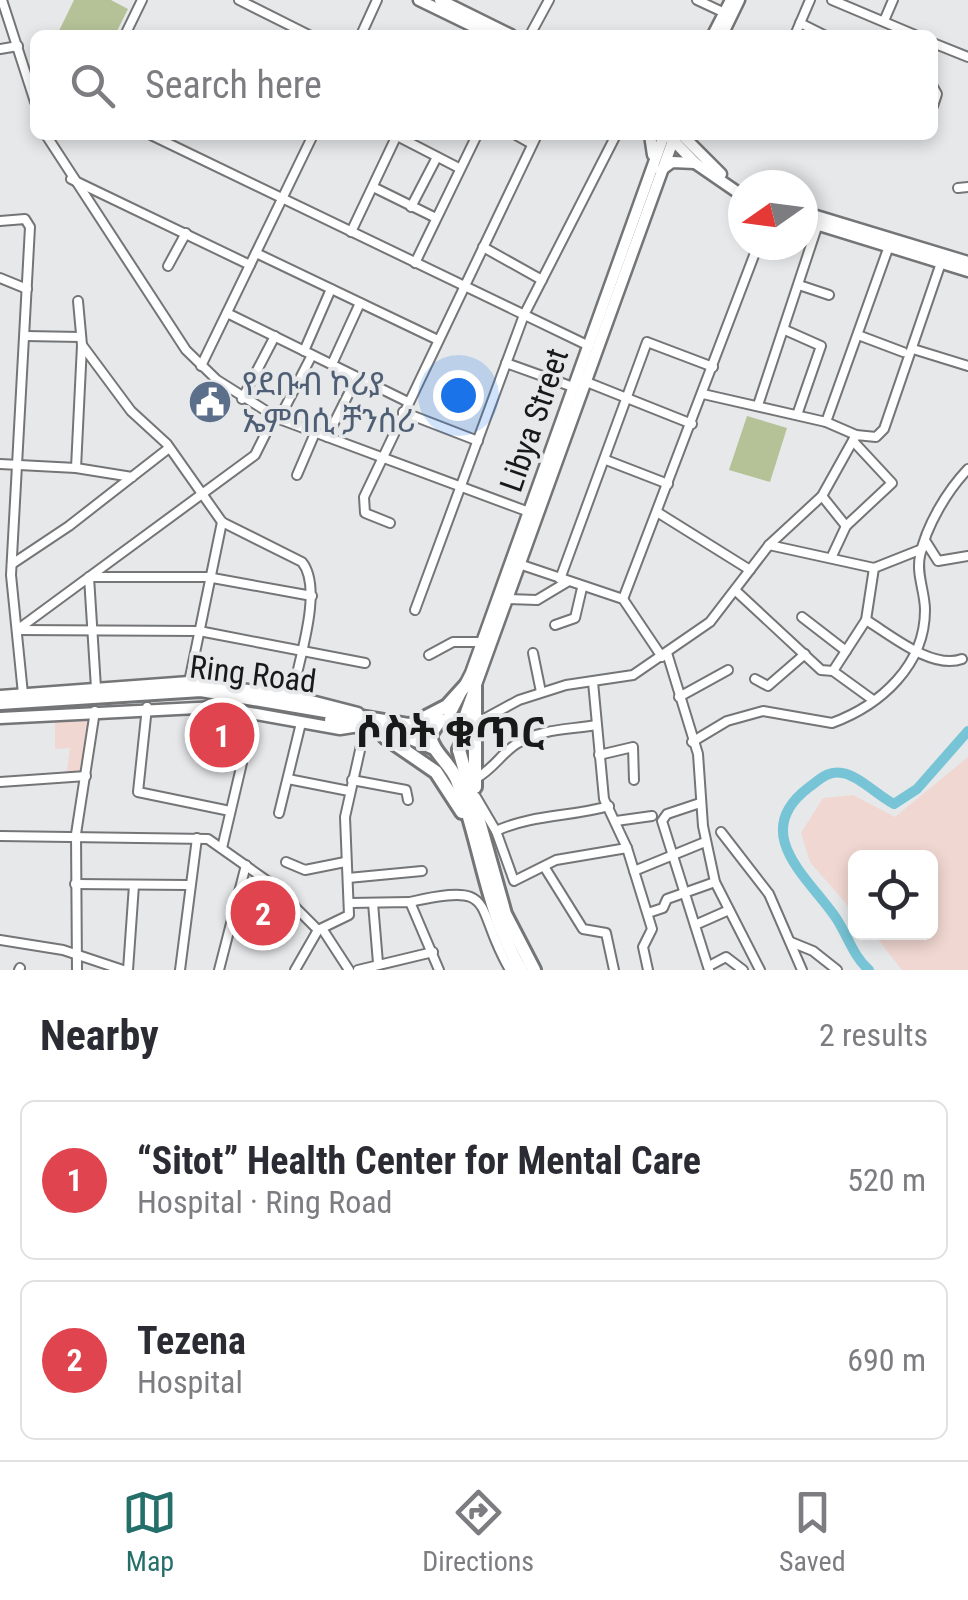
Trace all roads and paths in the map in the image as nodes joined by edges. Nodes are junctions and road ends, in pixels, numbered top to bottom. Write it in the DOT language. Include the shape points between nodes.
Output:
graph roads {
  1 [pos="2,0"];
  2 [pos="142,0"];
  3 [pos="239,0"];
  4 [pos="377,0"];
  5 [pos="418,0"];
  6 [pos="440,0"];
  7 [pos="549,0"];
  8 [pos="697,0"];
  9 [pos="735,0"];
  10 [pos="810,0"];
  11 [pos="832,0"];
  12 [pos="893,0"];
  13 [pos="728,15"];
  14 [pos="884,21"];
  15 [pos="800,23"];
  16 [pos="131,30"];
  17 [pos="299,30"];
  18 [pos="363,30"];
  19 [pos="481,30"];
  20 [pos="501,30"];
  21 [pos="533,30"];
  22 [pos="717,30"];
  23 [pos="724,30"];
  24 [pos="797,30"];
  25 [pos="814,30"];
  26 [pos="904,30"];
  27 [pos="938,45"];
  28 [pos="18,46"];
  29 [pos="0,49"];
  30 [pos="968,57"];
  31 [pos="30,73"];
  32 [pos="49,140"];
  33 [pos="161,140"];
  34 [pos="311,140"];
  35 [pos="395,140"];
  36 [pos="405,140"];
  37 [pos="473,140"];
  38 [pos="534,140"];
  39 [pos="613,140"];
  40 [pos="651,140"];
  41 [pos="672,140"];
  42 [pos="676,140"];
  43 [pos="679,140"];
  44 [pos="437,157"];
  45 [pos="695,163"];
  46 [pos="656,166"];
  47 [pos="459,168"];
  48 [pos="71,179"];
  49 [pos="728,179"];
  50 [pos="728,183"];
  51 [pos="374,187"];
  52 [pos="283,199"];
  53 [pos="411,207"];
  54 [pos="436,218"];
  55 [pos="818,220"];
  56 [pos="0,221"];
  57 [pos="818,224"];
  58 [pos="186,232"];
  59 [pos="352,232"];
  60 [pos="483,246"];
  61 [pos="889,246"];
  62 [pos="256,253"];
  63 [pos="942,257"];
  64 [pos="753,260"];
  65 [pos="807,260"];
  66 [pos="415,262"];
  67 [pos="968,262"];
  68 [pos="250,265"];
  69 [pos="168,266"];
  70 [pos="968,271"];
  71 [pos="0,278"];
  72 [pos="542,280"];
  73 [pos="799,285"];
  74 [pos="464,286"];
  75 [pos="331,289"];
  76 [pos="27,290"];
  77 [pos="829,295"];
  78 [pos="78,301"];
  79 [pos="360,303"];
  80 [pos="227,313"];
  81 [pos="524,315"];
  82 [pos="785,330"];
  83 [pos="858,335"];
  84 [pos="25,336"];
  85 [pos="275,336"];
  86 [pos="438,340"];
  87 [pos="81,341"];
  88 [pos="586,345"];
  89 [pos="908,350"];
  90 [pos="308,353"];
  91 [pos="506,363"];
  92 [pos="332,364"];
  93 [pos="201,366"];
  94 [pos="968,366"];
  95 [pos="713,368"];
  96 [pos="358,377"];
  97 [pos="578,382"];
  98 [pos="703,394"];
  99 [pos="628,398"];
  100 [pos="242,399"];
  101 [pos="408,402"];
  102 [pos="758,405"];
  103 [pos="403,412"];
  104 [pos="797,414"];
  105 [pos="276,418"];
  106 [pos="826,422"];
  107 [pos="692,424"];
  108 [pos="315,433"];
  109 [pos="326,437"];
  110 [pos="854,438"];
  111 [pos="478,440"];
  112 [pos="169,448"];
  113 [pos="381,458"];
  114 [pos="606,460"];
  115 [pos="0,464"];
  116 [pos="19,465"];
  117 [pos="76,468"];
  118 [pos="966,471"];
  119 [pos="297,475"];
  120 [pos="132,478"];
  121 [pos="668,484"];
  122 [pos="462,486"];
  123 [pos="202,492"];
  124 [pos="822,496"];
  125 [pos="529,512"];
  126 [pos="657,512"];
  127 [pos="222,522"];
  128 [pos="390,523"];
  129 [pos="846,526"];
  130 [pos="769,546"];
  131 [pos="924,546"];
  132 [pos="832,556"];
  133 [pos="968,556"];
  134 [pos="516,563"];
  135 [pos="12,564"];
  136 [pos="874,568"];
  137 [pos="750,570"];
  138 [pos="207,577"];
  139 [pos="89,578"];
  140 [pos="563,581"];
  141 [pos="11,588"];
  142 [pos="582,588"];
  143 [pos="736,591"];
  144 [pos="312,596"];
  145 [pos="0,598"];
  146 [pos="505,599"];
  147 [pos="623,600"];
  148 [pos="415,610"];
  149 [pos="802,617"];
  150 [pos="866,620"];
  151 [pos="555,626"];
  152 [pos="16,630"];
  153 [pos="93,630"];
  154 [pos="199,631"];
  155 [pos="482,642"];
  156 [pos="301,650"];
  157 [pos="846,651"];
  158 [pos="918,652"];
  159 [pos="533,654"];
  160 [pos="806,654"];
  161 [pos="430,655"];
  162 [pos="664,655"];
  163 [pos="962,659"];
  164 [pos="365,663"];
  165 [pos="728,670"];
  166 [pos="832,671"];
  167 [pos="755,680"];
  168 [pos="189,682"];
  169 [pos="594,682"];
  170 [pos="470,684"];
  171 [pos="96,688"];
  172 [pos="541,692"];
  173 [pos="23,694"];
  174 [pos="292,696"];
  175 [pos="679,697"];
  176 [pos="873,700"];
  177 [pos="0,707"];
  178 [pos="147,707"];
  179 [pos="217,707"];
  180 [pos="95,711"];
  181 [pos="474,718"];
  182 [pos="390,722"];
  183 [pos="301,723"];
  184 [pos="449,723"];
  185 [pos="364,725"];
  186 [pos="596,725"];
  187 [pos="692,742"];
  188 [pos="436,750"];
  189 [pos="459,750"];
  190 [pos="598,755"];
  191 [pos="86,776"];
  192 [pos="288,779"];
  193 [pos="475,779"];
  194 [pos="352,780"];
  195 [pos="634,780"];
  196 [pos="0,782"];
  197 [pos="350,792"];
  198 [pos="476,796"];
  199 [pos="408,800"];
  200 [pos="700,803"];
  201 [pos="609,806"];
  202 [pos="230,811"];
  203 [pos="279,813"];
  204 [pos="652,816"];
  205 [pos="474,821"];
  206 [pos="616,821"];
  207 [pos="496,831"];
  208 [pos="721,832"];
  209 [pos="76,834"];
  210 [pos="0,836"];
  211 [pos="197,838"];
  212 [pos="705,842"];
  213 [pos="222,848"];
  214 [pos="627,848"];
  215 [pos="671,853"];
  216 [pos="286,862"];
  217 [pos="345,862"];
  218 [pos="246,865"];
  219 [pos="544,868"];
  220 [pos="422,871"];
  221 [pos="634,871"];
  222 [pos="348,878"];
  223 [pos="715,882"];
  224 [pos="74,884"];
  225 [pos="134,884"];
  226 [pos="188,885"];
  227 [pos="682,894"];
  228 [pos="410,902"];
  229 [pos="373,903"];
  230 [pos="350,904"];
  231 [pos="729,910"];
  232 [pos="648,913"];
  233 [pos="695,925"];
  234 [pos="320,930"];
  235 [pos="0,940"];
  236 [pos="791,942"];
  237 [pos="433,952"];
  238 [pos="77,958"];
  239 [pos="378,963"];
  240 [pos="709,968"];
  241 [pos="77,970"];
  242 [pos="125,970"];
  243 [pos="180,970"];
  244 [pos="219,970"];
  245 [pos="295,970"];
  246 [pos="349,970"];
  247 [pos="358,970"];
  248 [pos="439,970"];
  249 [pos="510,970"];
  250 [pos="522,970"];
  251 [pos="534,970"];
  252 [pos="614,970"];
  253 [pos="648,970"];
  254 [pos="743,970"];
  255 [pos="760,970"];
  256 [pos="802,970"];
  257 [pos="837,970"];
  1 -- 28 [label="street"];
  2 -- 16 [label="street"];
  3 -- 17 [label="street"];
  4 -- 18 [label="street"];
  5 -- 19 [label="main road"];
  6 -- 20 [label="main road"];
  7 -- 21 [label="street"];
  8 -- 13 [label="street"];
  9 -- 13 [label="main road"];
  10 -- 15 [label="street"];
  11 -- 14 [label="street"];
  12 -- 14 [label="street"];
  13 -- 22 [label="main road"];
  13 -- 23 [label="main road"];
  14 -- 26 [label="street"];
  15 -- 24 [label="street"];
  15 -- 25 [label="street"];
  27 -- 30 [label="street"];
  28 -- 29 [label="street"];
  28 -- 31 [label="street"];
  32 -- 48 [label="street"];
  33 -- 52 [label="street"];
  34 -- 52 [label="street"];
  35 -- 51 [label="street"];
  36 -- 44 [label="street"];
  37 -- 47 [label="street"];
  38 -- 60 [label="street"];
  39 -- 72 [label="street"];
  40 -- 46 [label="main road"];
  41 -- 46 [label="main road, Libya Street"];
  42 -- 45 [label="main road"];
  43 -- 49 [label="main road"];
  44 -- 47 [label="street"];
  44 -- 53 [label="street"];
  45 -- 46 [label="main road"];
  45 -- 50 [label="main road"];
  46 -- 88 [label="main road, Libya Street"];
  46 -- 97 [label="main road, Libya Street"];
  47 -- 54 [label="street"];
  48 -- 58 [label="street"];
  48 -- 93 [label="street"];
  51 -- 53 [label="street"];
  51 -- 59 [label="street"];
  52 -- 59 [label="street"];
  52 -- 62 [label="street"];
  53 -- 54 [label="street"];
  54 -- 66 [label="street"];
  55 -- 63 [label="main road"];
  56 -- 76 [label="street" via="29,221"];
  57 -- 61 [label="main road"];
  58 -- 68 [label="street"];
  58 -- 69 [label="street"];
  59 -- 66 [label="street"];
  60 -- 72 [label="street"];
  60 -- 74 [label="street"];
  61 -- 63 [label="main road"];
  61 -- 83 [label="street"];
  62 -- 68 [label="street"];
  62 -- 75 [label="street"];
  63 -- 67 [label="main road"];
  63 -- 70 [label="main road"];
  63 -- 89 [label="street"];
  64 -- 95 [label="street"];
  65 -- 73 [label="street"];
  66 -- 74 [label="street"];
  68 -- 80 [label="street"];
  71 -- 76 [label="street"];
  72 -- 81 [label="street"];
  73 -- 77 [label="street"];
  73 -- 82 [label="street"];
  74 -- 81 [label="street"];
  74 -- 86 [label="street"];
  75 -- 79 [label="street"];
  75 -- 90 [label="street"];
  76 -- 84 [label="street"];
  78 -- 87 [label="street"];
  79 -- 86 [label="street"];
  79 -- 92 [label="street"];
  80 -- 85 [label="street"];
  80 -- 93 [label="street"];
  81 -- 88 [label="street"];
  81 -- 91 [label="street"];
  82 -- 102 [label="street"];
  82 -- 104 [label="street" via="821,346"];
  83 -- 89 [label="street"];
  83 -- 106 [label="street"];
  84 -- 87 [label="street"];
  84 -- 116 [label="street"];
  85 -- 90 [label="street"];
  85 -- 100 [label="street"];
  86 -- 101 [label="street"];
  87 -- 112 [label="street" via="131,412"];
  87 -- 117 [label="street"];
  88 -- 97 [label="main road, Libya Street"];
  89 -- 94 [label="street"];
  89 -- 110 [label="street" via="884,429 876,437"];
  90 -- 92 [label="street"];
  90 -- 105 [label="street"];
  91 -- 97 [label="street"];
  91 -- 111 [label="street"];
  92 -- 96 [label="street"];
  93 -- 100 [label="street"];
  95 -- 98 [label="street"];
  95 -- 99 [label="street" via="647,342"];
  96 -- 101 [label="street"];
  96 -- 109 [label="street"];
  97 -- 99 [label="street"];
  97 -- 125 [label="main road, Libya Street"];
  97 -- 134 [label="main road, Libya Street"];
  98 -- 102 [label="street"];
  98 -- 107 [label="street"];
  99 -- 107 [label="street"];
  99 -- 114 [label="street"];
  100 -- 105 [label="street"];
  101 -- 103 [label="street"];
  102 -- 104 [label="street"];
  103 -- 111 [label="street"];
  103 -- 113 [label="street"];
  104 -- 106 [label="street"];
  105 -- 108 [label="street"];
  105 -- 123 [label="street" via="255,456"];
  106 -- 110 [label="street"];
  107 -- 121 [label="street"];
  108 -- 109 [label="street"];
  108 -- 119 [label="street"];
  109 -- 113 [label="street"];
  110 -- 124 [label="street"];
  110 -- 129 [label="street" via="892,483"];
  111 -- 122 [label="street"];
  112 -- 120 [label="street"];
  112 -- 123 [label="street"];
  113 -- 122 [label="street"];
  113 -- 128 [label="street" via="362,504 365,513"];
  114 -- 121 [label="street"];
  114 -- 140 [label="street"];
  115 -- 116 [label="street"];
  116 -- 117 [label="street"];
  116 -- 135 [label="street"];
  117 -- 120 [label="street"];
  118 -- 131 [label="street" via="951,486"];
  120 -- 135 [label="street"];
  121 -- 126 [label="street"];
  122 -- 125 [label="street"];
  122 -- 148 [label="street"];
  123 -- 127 [label="street"];
  123 -- 139 [label="street"];
  124 -- 129 [label="street"];
  124 -- 130 [label="street"];
  125 -- 134 [label="main road, Libya Street"];
  126 -- 137 [label="street"];
  126 -- 147 [label="street"];
  127 -- 138 [label="street"];
  127 -- 144 [label="street" via="302,562"];
  129 -- 132 [label="street"];
  130 -- 132 [label="street"];
  130 -- 137 [label="street"];
  131 -- 133 [label="street" via="938,561"];
  131 -- 136 [label="street"];
  131 -- 158 [label="street"];
  132 -- 136 [label="street"];
  134 -- 140 [label="street"];
  134 -- 146 [label="main road, Libya Street"];
  134 -- 155 [label="main road, Libya Street"];
  135 -- 141 [label="street"];
  136 -- 150 [label="street"];
  137 -- 143 [label="street"];
  138 -- 139 [label="street"];
  138 -- 144 [label="street"];
  138 -- 154 [label="street"];
  139 -- 152 [label="street"];
  139 -- 153 [label="street"];
  140 -- 142 [label="street"];
  140 -- 146 [label="street" via="536,600"];
  141 -- 145 [label="street"];
  141 -- 152 [label="street"];
  142 -- 147 [label="street"];
  142 -- 151 [label="street" via="575,618"];
  143 -- 160 [label="street"];
  143 -- 162 [label="street" via="710,622"];
  144 -- 156 [label="street"];
  146 -- 170 [label="main road, Libya Street"];
  147 -- 162 [label="street"];
  149 -- 157 [label="street"];
  150 -- 157 [label="street"];
  150 -- 158 [label="street"];
  152 -- 153 [label="street"];
  152 -- 173 [label="street"];
  153 -- 154 [label="street"];
  153 -- 171 [label="street"];
  154 -- 156 [label="street"];
  154 -- 168 [label="street"];
  155 -- 161 [label="street" via="453,642"];
  155 -- 170 [label="main road, Libya Street"];
  156 -- 164 [label="street"];
  156 -- 174 [label="street"];
  157 -- 166 [label="street"];
  158 -- 163 [label="street"];
  158 -- 176 [label="street"];
  159 -- 172 [label="street"];
  160 -- 166 [label="street" via="821,670"];
  160 -- 167 [label="street" via="776,684"];
  162 -- 169 [label="street" via="632,676"];
  162 -- 175 [label="street"];
  165 -- 175 [label="street"];
  166 -- 176 [label="street"];
  168 -- 171 [label="main road"];
  168 -- 174 [label="main road"];
  169 -- 172 [label="street"];
  169 -- 186 [label="street"];
  170 -- 181 [label="highway"];
  170 -- 182 [label="highway" via="431,718"];
  170 -- 184 [label="main road, Libya Street"];
  171 -- 173 [label="main road"];
  172 -- 181 [label="street"];
  173 -- 177 [label="main road"];
  174 -- 185 [label="main road" via="347,708"];
  175 -- 187 [label="street"];
  176 -- 187 [label="street" via="825,724 774,712 738,716"];
  177 -- 180 [label="main road"];
  177 -- 185 [label="highway, Ring Road" via="201,690"];
  178 -- 179 [label="main road"];
  178 -- 180 [label="main road"];
  178 -- 202 [label="street" via="138,792"];
  179 -- 183 [label="main road"];
  179 -- 202 [label="street" via="209,741 242,757"];
  180 -- 191 [label="street"];
  181 -- 193 [label="highway"];
  182 -- 184 [label="highway, Ring Road"];
  182 -- 185 [label="highway, Ring Road"];
  183 -- 185 [label="main road" via="348,730"];
  183 -- 192 [label="street"];
  184 -- 188 [label="highway" via="430,735"];
  184 -- 189 [label="highway" via="465,736"];
  185 -- 188 [label="highway, Ring Road"];
  185 -- 194 [label="street"];
  185 -- 205 [label="highway" via="411,750"];
  186 -- 190 [label="street"];
  186 -- 193 [label="street" via="558,727 517,743"];
  187 -- 200 [label="street" via="701,770"];
  188 -- 189 [label="highway"];
  188 -- 205 [label="highway" via="454,773"];
  189 -- 205 [label="highway"];
  190 -- 195 [label="street" via="634,746"];
  190 -- 201 [label="street"];
  191 -- 196 [label="street"];
  191 -- 209 [label="street"];
  192 -- 197 [label="street"];
  192 -- 203 [label="street"];
  193 -- 198 [label="highway"];
  194 -- 197 [label="street"];
  194 -- 199 [label="street" via="406,790"];
  197 -- 217 [label="street"];
  198 -- 205 [label="highway"];
  198 -- 207 [label="street"];
  200 -- 212 [label="street"];
  200 -- 215 [label="street" via="664,816"];
  201 -- 206 [label="street"];
  201 -- 207 [label="street" via="535,816"];
  202 -- 213 [label="street"];
  204 -- 206 [label="street"];
  205 -- 250 [label="highway" via="496,916"];
  205 -- 251 [label="highway" via="504,914"];
  206 -- 214 [label="street"];
  207 -- 219 [label="street" via="511,880"];
  208 -- 236 [label="street" via="761,882"];
  209 -- 210 [label="street"];
  209 -- 211 [label="street"];
  209 -- 224 [label="street"];
  211 -- 213 [label="street"];
  211 -- 226 [label="street"];
  212 -- 215 [label="street"];
  212 -- 223 [label="street"];
  213 -- 218 [label="street"];
  214 -- 219 [label="street" via="567,857"];
  214 -- 221 [label="street"];
  215 -- 221 [label="street"];
  215 -- 227 [label="street"];
  216 -- 217 [label="street" via="304,870"];
  217 -- 222 [label="street"];
  218 -- 234 [label="street"];
  218 -- 244 [label="street"];
  219 -- 252 [label="street" via="584,929 606,933"];
  220 -- 222 [label="street"];
  221 -- 232 [label="street"];
  222 -- 230 [label="street"];
  223 -- 227 [label="street"];
  223 -- 231 [label="street"];
  224 -- 225 [label="street"];
  224 -- 238 [label="street"];
  225 -- 226 [label="street"];
  225 -- 242 [label="street"];
  226 -- 243 [label="street"];
  227 -- 232 [label="street"];
  227 -- 233 [label="street"];
  228 -- 229 [label="street"];
  228 -- 237 [label="street"];
  228 -- 249 [label="street" via="461,892 476,900"];
  229 -- 230 [label="street"];
  229 -- 239 [label="street"];
  230 -- 234 [label="street" via="346,919"];
  231 -- 233 [label="street"];
  231 -- 255 [label="street"];
  232 -- 253 [label="street" via="652,928 642,947"];
  233 -- 240 [label="street"];
  234 -- 245 [label="street"];
  234 -- 246 [label="street"];
  235 -- 238 [label="street"];
  236 -- 256 [label="street"];
  236 -- 257 [label="street"];
  237 -- 239 [label="street"];
  237 -- 248 [label="street"];
  238 -- 241 [label="street"];
  238 -- 242 [label="street"];
  239 -- 247 [label="street"];
  240 -- 254 [label="street" via="726,957"];
}
